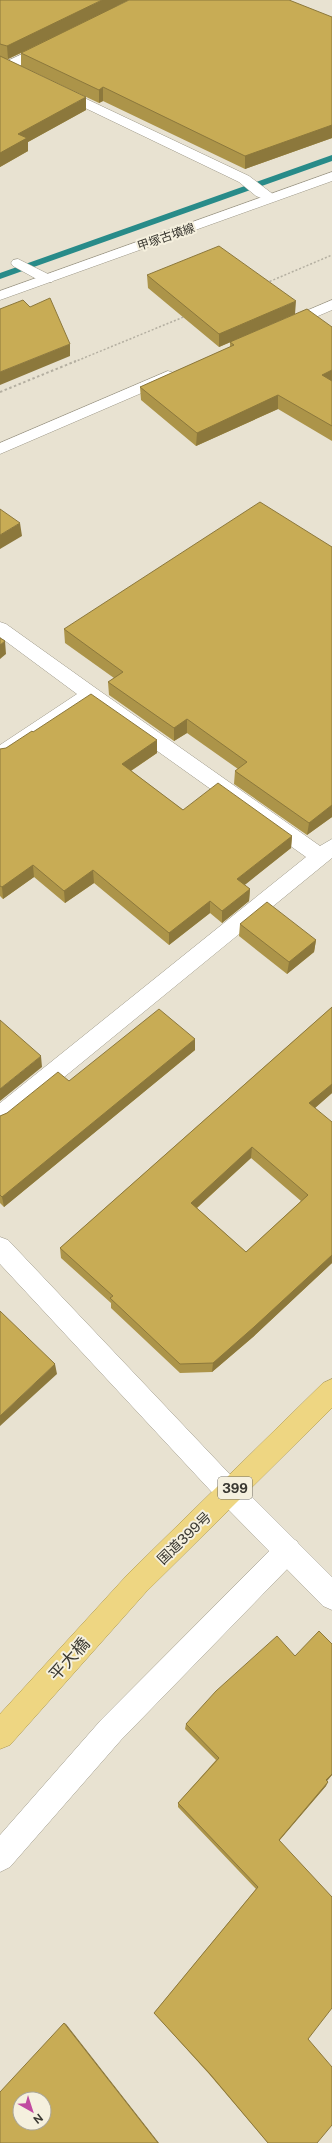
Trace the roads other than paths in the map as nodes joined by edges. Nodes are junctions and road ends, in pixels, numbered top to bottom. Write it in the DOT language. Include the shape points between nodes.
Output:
graph roads {
  1 [pos="57,42"];
  2 [pos="4,64"];
  3 [pos="22,73"];
  4 [pos="44,83"];
  5 [pos="332,176"];
  6 [pos="266,196"];
  7 [pos="18,263"];
  8 [pos="47,280"];
  9 [pos="0,296"];
  10 [pos="332,305"];
  11 [pos="274,330"];
  12 [pos="180,371"];
  13 [pos="0,449"];
  14 [pos="0,628"];
  15 [pos="90,694"];
  16 [pos="0,754"];
  17 [pos="326,852"];
  18 [pos="0,1116"];
  19 [pos="0,1248"];
  20 [pos="332,1391"];
  21 [pos="230,1493"];
  22 [pos="288,1550"];
  23 [pos="137,1583"];
  24 [pos="332,1597"];
  25 [pos="0,1735"];
  26 [pos="0,1857"];
  1 -- 2 [label="street"];
  2 -- 3 [label="street"];
  4 -- 6 [label="street" via="244,179"];
  5 -- 6 [label="street, 甲塚古墳線"];
  6 -- 8 [label="street, 甲塚古墳線"];
  7 -- 8 [label="street"];
  8 -- 9 [label="street, 甲塚古墳線"];
  10 -- 11 [label="street"];
  12 -- 13 [label="street"];
  14 -- 15 [label="street"];
  15 -- 16 [label="street"];
  15 -- 17 [label="street"];
  17 -- 18 [label="street"];
  19 -- 21 [label="street"];
  20 -- 21 [label="highway, 国道399号 / 399"];
  21 -- 22 [label="street"];
  21 -- 23 [label="highway, 国道399号 / 399"];
  22 -- 24 [label="street"];
  22 -- 26 [label="street" via="111,1730"];
  23 -- 25 [label="highway, 平大橋 / 399"];
}
